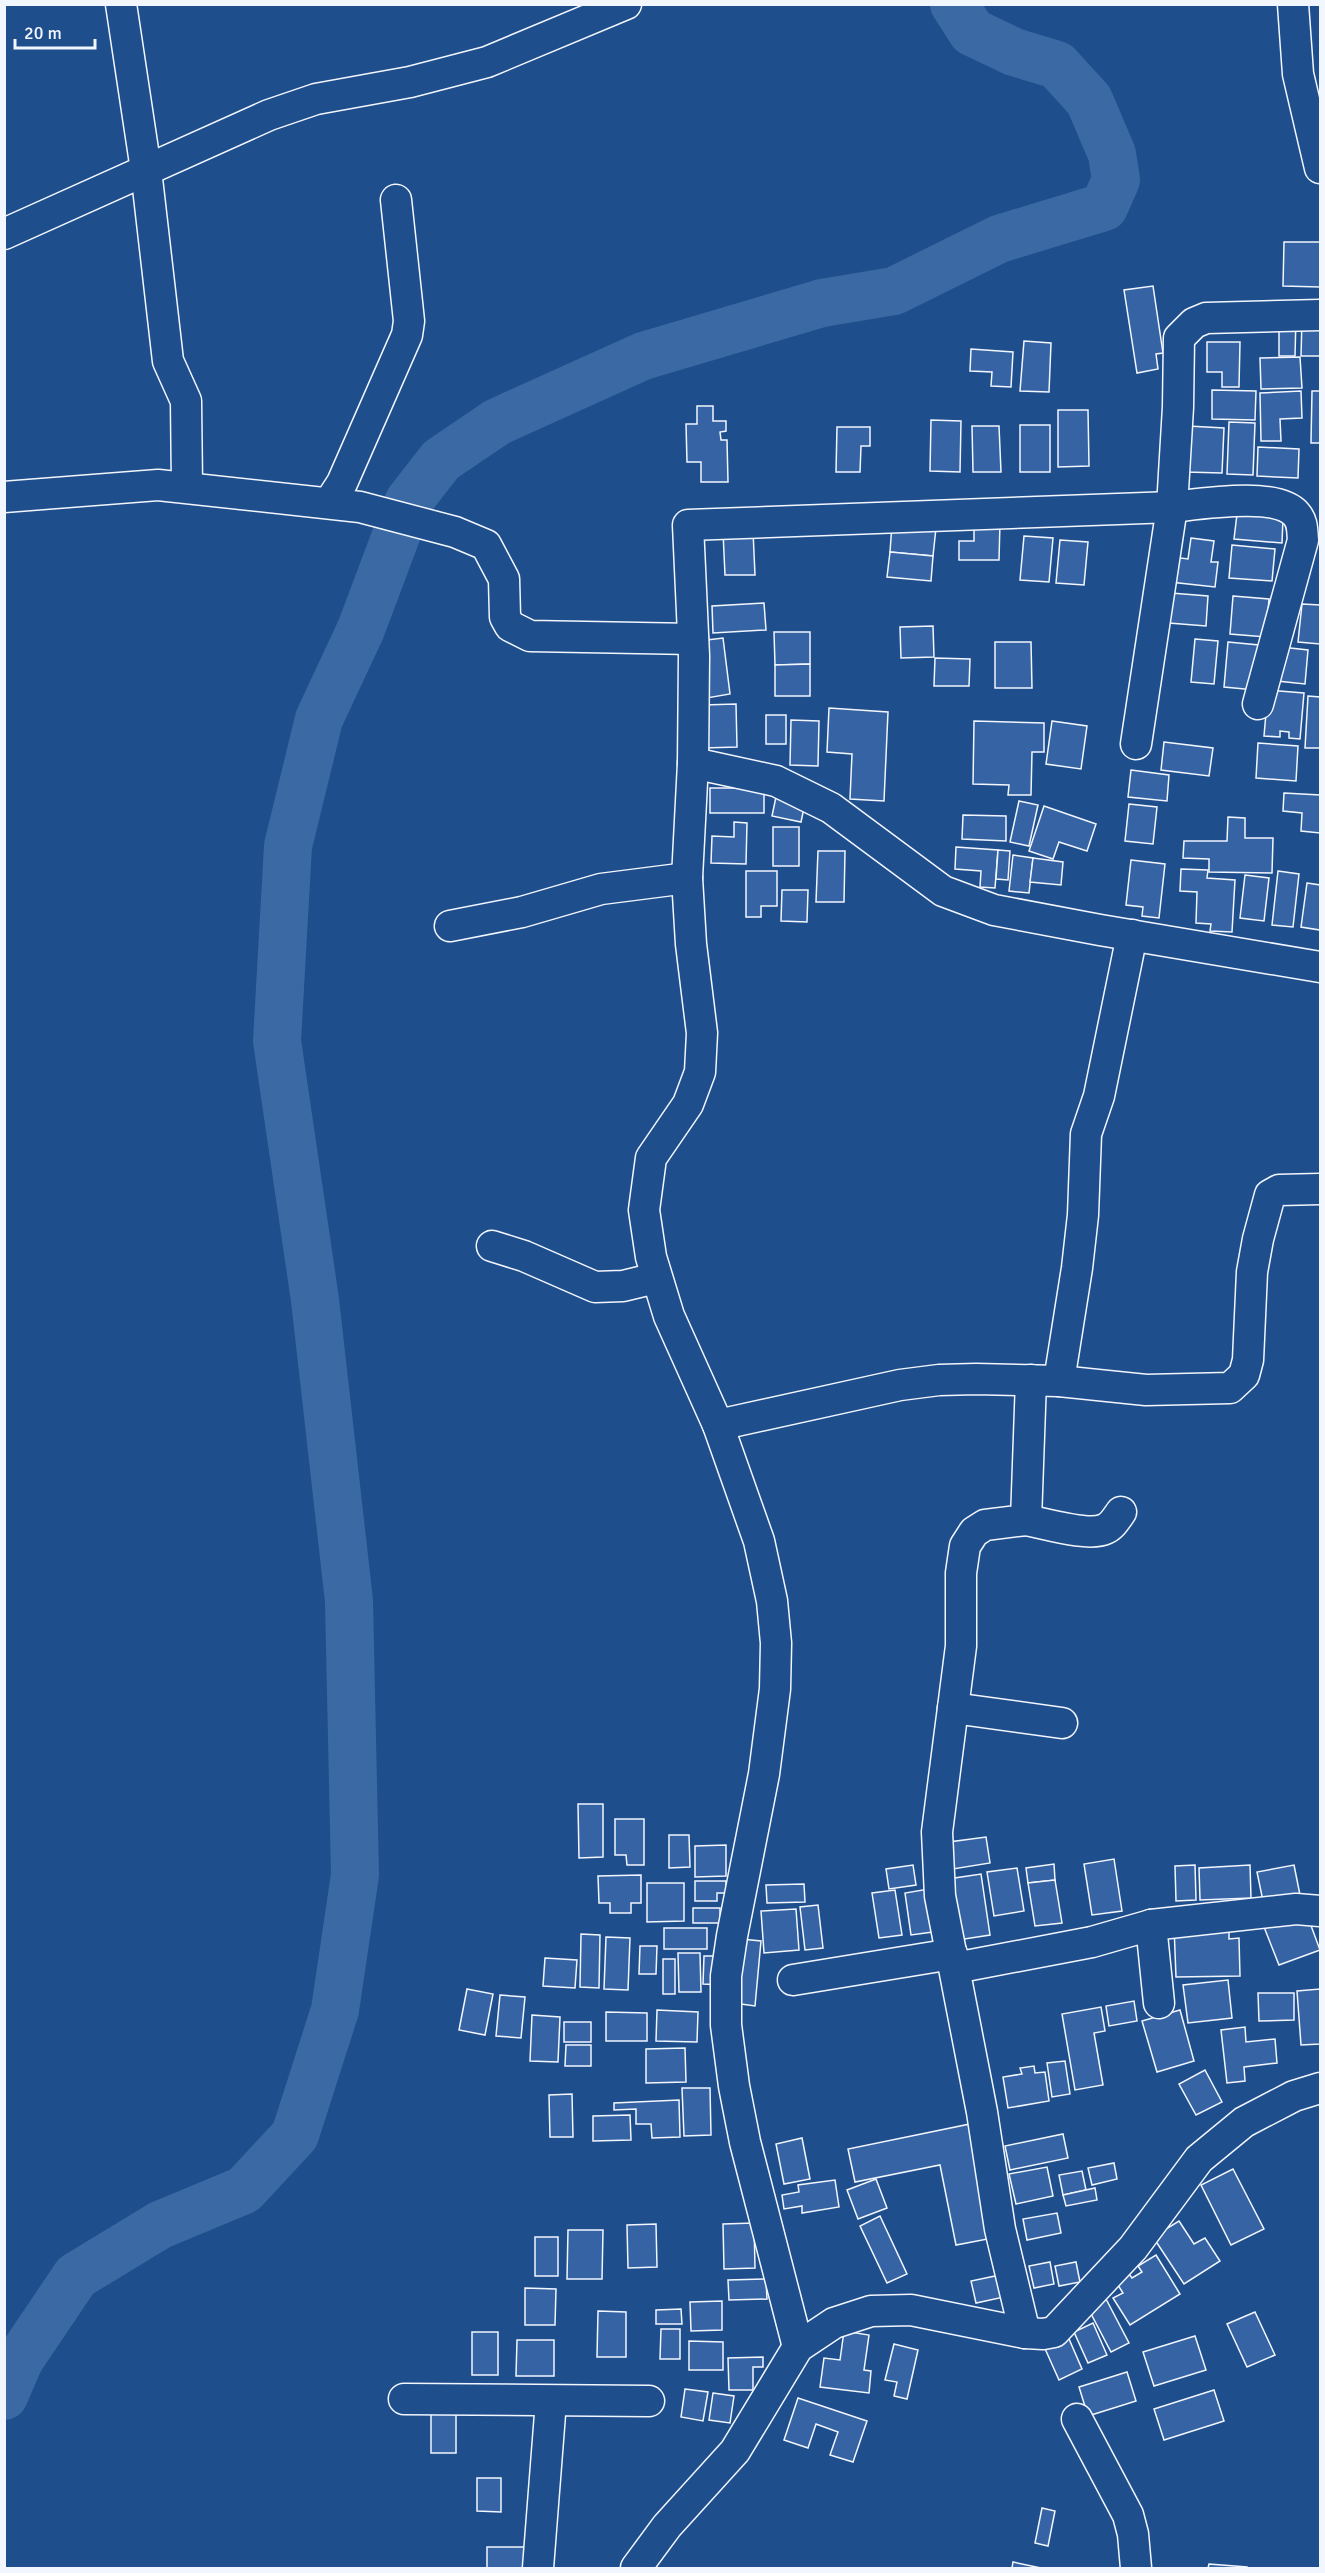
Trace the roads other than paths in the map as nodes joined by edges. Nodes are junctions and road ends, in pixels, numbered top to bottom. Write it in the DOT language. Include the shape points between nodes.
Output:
graph roads {
  1 [pos="121,4"];
  2 [pos="626,4"];
  3 [pos="1293,4"];
  4 [pos="1320,168"];
  5 [pos="146,170"];
  6 [pos="396,200"];
  7 [pos="4,234"];
  8 [pos="1320,315"];
  9 [pos="187,487"];
  10 [pos="4,497"];
  11 [pos="329,503"];
  12 [pos="1172,507"];
  13 [pos="693,639"];
  14 [pos="1258,704"];
  15 [pos="1136,744"];
  16 [pos="693,763"];
  17 [pos="687,878"];
  18 [pos="450,926"];
  19 [pos="1132,935"];
  20 [pos="1320,966"];
  21 [pos="1320,1189"];
  22 [pos="492,1246"];
  23 [pos="656,1278"];
  24 [pos="1045,1381"];
  25 [pos="718,1425"];
  26 [pos="1121,1512"];
  27 [pos="1026,1520"];
  28 [pos="953,1708"];
  29 [pos="1062,1723"];
  30 [pos="1320,1911"];
  31 [pos="1151,1925"];
  32 [pos="953,1961"];
  33 [pos="793,1980"];
  34 [pos="1159,2003"];
  35 [pos="1320,2088"];
  36 [pos="1025,2333"];
  37 [pos="798,2347"];
  38 [pos="404,2399"];
  39 [pos="551,2401"];
  40 [pos="649,2402"];
  41 [pos="1077,2419"];
  42 [pos="538,2568"];
  43 [pos="636,2568"];
  44 [pos="1136,2568"];
  1 -- 5 [label="street"];
  2 -- 5 [label="street" via="487,62 410,82 316,99 269,115"];
  3 -- 4 [label="street" via="1298,74"];
  5 -- 7 [label="street"];
  5 -- 9 [label="street" via="168,361 186,401"];
  6 -- 11 [label="street" via="409,321 407,335 345,476"];
  8 -- 12 [label="street" via="1206,318 1185,330 1178,348"];
  9 -- 10 [label="street" via="158,485"];
  9 -- 11 [label="street"];
  11 -- 13 [label="street" via="360,507 454,532 486,545 504,579 505,618 510,626 530,636"];
  12 -- 13 [label="street" via="688,525"];
  12 -- 14 [label="street" via="1246,499 1294,511 1302,523 1302,551"];
  12 -- 15 [label="street"];
  13 -- 16 [label="street"];
  16 -- 17 [label="street"];
  16 -- 19 [label="street" via="776,781 831,808 943,891 994,910"];
  17 -- 18 [label="street" via="601,890 522,912"];
  17 -- 23 [label="street" via="702,1033 700,1072 688,1104 651,1158 644,1210"];
  19 -- 20 [label="street"];
  19 -- 24 [label="street" via="1099,1096 1086,1134 1077,1268"];
  21 -- 24 [label="street" via="1279,1190 1270,1195 1252,1272 1248,1360 1244,1376 1235,1386 1221,1390 1146,1390"];
  22 -- 23 [label="street" via="595,1287 623,1286"];
  23 -- 25 [label="street"];
  24 -- 25 [label="street" via="976,1379 900,1385"];
  24 -- 27 [label="street"];
  25 -- 37 [label="street" via="759,1541 776,1643 775,1689 764,1774 726,1976 726,2025 746,2142"];
  26 -- 27 [label="street" via="1100,1531"];
  27 -- 28 [label="street" via="985,1525 967,1540 961,1573 961,1646"];
  28 -- 29 [label="street"];
  28 -- 32 [label="street" via="937,1832 939,1896"];
  30 -- 31 [label="street" via="1296,1909"];
  31 -- 32 [label="street" via="1092,1942"];
  31 -- 34 [label="street"];
  32 -- 33 [label="street"];
  32 -- 36 [label="street" via="1000,2229"];
  35 -- 36 [label="street" via="1294,2096 1244,2122 1199,2159 1133,2248 1062,2326 1054,2332"];
  36 -- 37 [label="street" via="911,2310 871,2311 834,2323"];
  37 -- 43 [label="street" via="735,2451 667,2526"];
  38 -- 39 [label="street"];
  39 -- 40 [label="street"];
  39 -- 42 [label="street"];
  41 -- 44 [label="street" via="1128,2515"];
}
